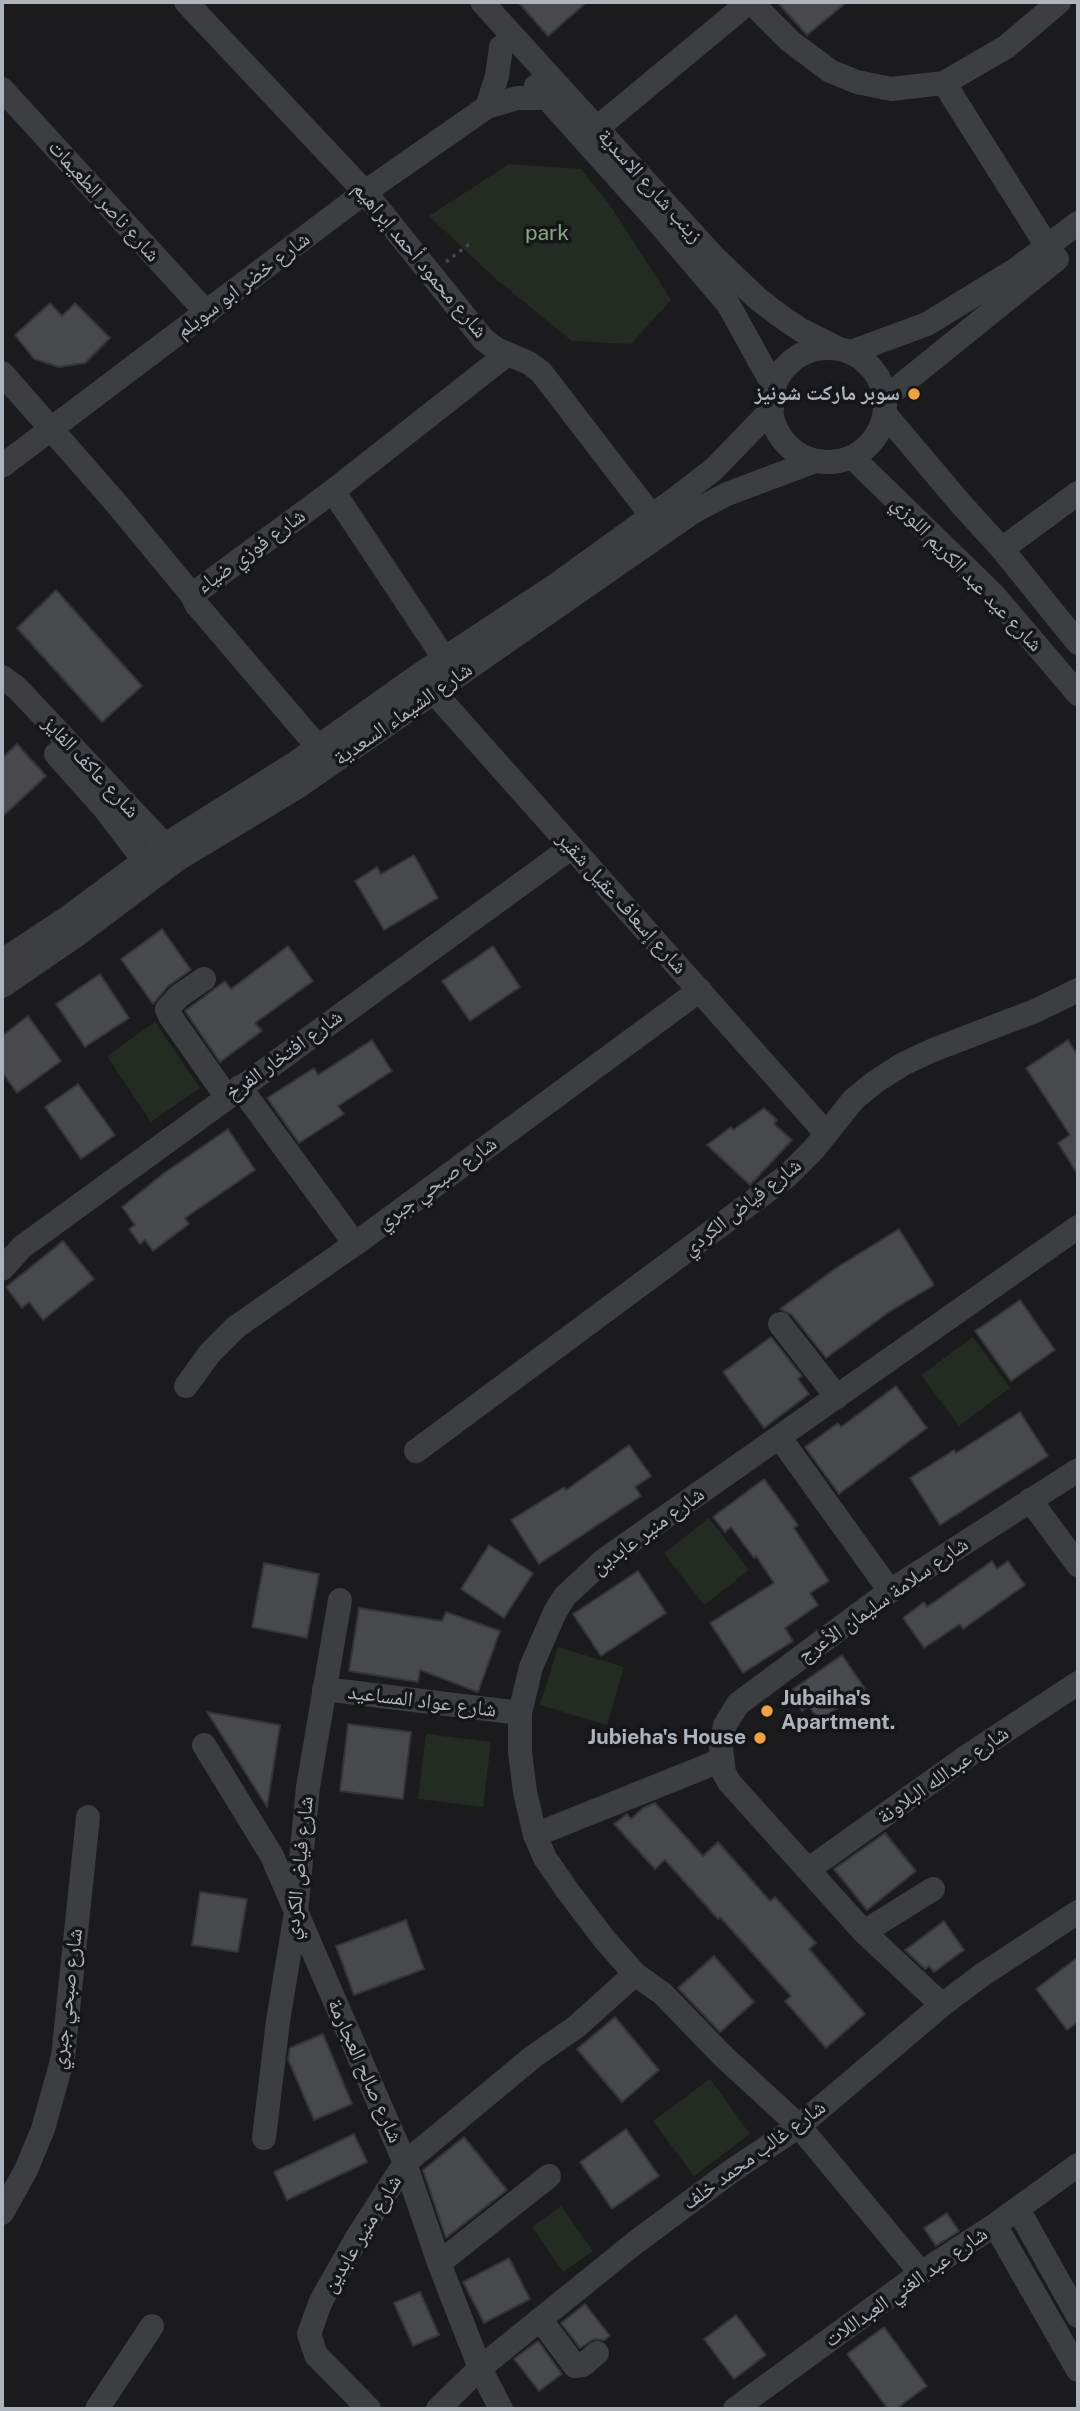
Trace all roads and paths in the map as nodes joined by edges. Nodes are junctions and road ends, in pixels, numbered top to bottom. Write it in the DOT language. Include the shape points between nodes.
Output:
graph roads {
  1 [pos="186,2"];
  2 [pos="750,2"];
  3 [pos="1059,2"];
  4 [pos="480,3"];
  5 [pos="501,47"];
  6 [pos="944,83"];
  7 [pos="2,89"];
  8 [pos="547,98"];
  9 [pos="487,107"];
  10 [pos="597,128"];
  11 [pos="365,192"];
  12 [pos="1078,223"];
  13 [pos="472,242"];
  14 [pos="1078,243"];
  15 [pos="1061,254"];
  16 [pos="431,274"];
  17 [pos="207,313"];
  18 [pos="844,350"];
  19 [pos="506,355"];
  20 [pos="2,373"];
  21 [pos="773,398"];
  22 [pos="885,406"];
  23 [pos="51,429"];
  24 [pos="852,457"];
  25 [pos="815,461"];
  26 [pos="2,466"];
  27 [pos="332,491"];
  28 [pos="1078,493"];
  29 [pos="652,515"];
  30 [pos="1002,549"];
  31 [pos="192,595"];
  32 [pos="1078,643"];
  33 [pos="444,659"];
  34 [pos="2,677"];
  35 [pos="426,685"];
  36 [pos="2,694"];
  37 [pos="1078,694"];
  38 [pos="325,755"];
  39 [pos="572,847"];
  40 [pos="161,859"];
  41 [pos="2,978"];
  42 [pos="204,979"];
  43 [pos="699,990"];
  44 [pos="1078,990"];
  45 [pos="233,1091"];
  46 [pos="825,1132"];
  47 [pos="1078,1227"];
  48 [pos="355,1244"];
  49 [pos="2,1269"];
  50 [pos="780,1324"];
  51 [pos="186,1386"];
  52 [pos="837,1397"];
  53 [pos="780,1438"];
  54 [pos="416,1451"];
  55 [pos="1078,1470"];
  56 [pos="1030,1500"];
  57 [pos="1078,1565"];
  58 [pos="890,1591"];
  59 [pos="340,1600"];
  60 [pos="1078,1683"];
  61 [pos="324,1689"];
  62 [pos="520,1713"];
  63 [pos="204,1745"];
  64 [pos="722,1760"];
  65 [pos="88,1817"];
  66 [pos="535,1835"];
  67 [pos="809,1869"];
  68 [pos="933,1889"];
  69 [pos="296,1912"];
  70 [pos="1078,1912"];
  71 [pos="864,1932"];
  72 [pos="635,1974"];
  73 [pos="942,2005"];
  74 [pos="799,2126"];
  75 [pos="264,2138"];
  76 [pos="405,2163"];
  77 [pos="1078,2165"];
  78 [pos="549,2176"];
  79 [pos="1018,2210"];
  80 [pos="2,2213"];
  81 [pos="995,2225"];
  82 [pos="439,2263"];
  83 [pos="920,2273"];
  84 [pos="1078,2316"];
  85 [pos="540,2319"];
  86 [pos="152,2326"];
  87 [pos="597,2353"];
  88 [pos="480,2368"];
  89 [pos="1078,2370"];
  90 [pos="97,2409"];
  91 [pos="369,2409"];
  92 [pos="438,2409"];
  93 [pos="501,2409"];
  94 [pos="735,2409"];
  1 -- 11 [label="street, شارع محمود أحمد إبراهيم"];
  2 -- 6 [label="street" via="830,71 891,89"];
  2 -- 10 [label="street"];
  3 -- 6 [label="street" via="1006,47"];
  4 -- 5 [label="street, زينب شارع الاسدية"];
  4 -- 10 [label="street, زينب شارع الاسدية"];
  5 -- 8 [label="street, زينب شارع الاسدية"];
  5 -- 9 [label="street"];
  6 -- 15 [label="street"];
  7 -- 17 [label="street, شارع ناصر الطعيمات"];
  8 -- 9 [label="street, شارع خضر ابو سويلم" via="517,98"];
  8 -- 21 [label="street, زينب شارع الاسدية" via="728,304"];
  9 -- 11 [label="street, شارع خضر ابو سويلم"];
  10 -- 18 [label="street, زينب شارع الاسدية" via="758,299 801,330"];
  11 -- 16 [label="street, شارع محمود أحمد إبراهيم"];
  11 -- 17 [label="street, شارع خضر ابو سويلم"];
  12 -- 15 [label="street"];
  13 -- 16 [label="path"];
  14 -- 15 [label="street"];
  15 -- 18 [label="street" via="1015,270 927,324"];
  15 -- 22 [label="street"];
  16 -- 19 [label="street, شارع محمود أحمد إبراهيم" via="483,339"];
  17 -- 23 [label="street, شارع خضر ابو سويلم"];
  18 -- 21 [label="street" via="821,348 792,360 781,372"];
  18 -- 22 [label="street" via="874,370"];
  19 -- 27 [label="street, شارع فوزي ضياء"];
  19 -- 29 [label="street, شارع محمود أحمد إبراهيم" via="541,372"];
  20 -- 23 [label="street, شارع فوزي ضياء"];
  21 -- 25 [label="street" via="777,430 786,444"];
  21 -- 29 [label="street, شارع الشيماء السعدية" via="714,469"];
  22 -- 24 [label="street" via="879,432 868,447"];
  22 -- 30 [label="street, شارع عيد عبد الكريم اللوزي"];
  23 -- 26 [label="street, شارع خضر ابو سويلم"];
  23 -- 31 [label="street, شارع فوزي ضياء"];
  24 -- 25 [label="street"];
  24 -- 37 [label="street, شارع عيد عبد الكريم اللوزي" via="993,594"];
  25 -- 35 [label="street, شارع الشيماء السعدية" via="709,502"];
  27 -- 31 [label="street, شارع فوزي ضياء"];
  27 -- 33 [label="street"];
  28 -- 30 [label="street"];
  29 -- 33 [label="street, شارع الشيماء السعدية"];
  30 -- 32 [label="street, شارع عيد عبد الكريم اللوزي"];
  31 -- 38 [label="street"];
  33 -- 35 [label="street, شارع الشيماء السعدية"];
  34 -- 40 [label="street, شارع عاكف الفايز"];
  35 -- 38 [label="street, شارع الشيماء السعدية"];
  35 -- 39 [label="street, شارع إسعاف عقيل شقير"];
  36 -- 40 [label="street, شارع عاكف الفايز" via="104,808"];
  38 -- 40 [label="street, شارع الشيماء السعدية"];
  39 -- 43 [label="street, شارع إسعاف عقيل شقير"];
  39 -- 45 [label="street, شارع افتخار الفرخ"];
  40 -- 41 [label="street, شارع الشيماء السعدية" via="67,918"];
  42 -- 45 [label="street" via="167,1009"];
  43 -- 46 [label="street, شارع إسعاف عقيل شقير"];
  43 -- 48 [label="street, شارع صبحي جبري"];
  44 -- 46 [label="street, شارع فياض الكردي" via="1035,1012 903,1064 854,1098"];
  45 -- 48 [label="street"];
  45 -- 49 [label="street, شارع افتخار الفرخ" via="22,1247"];
  46 -- 54 [label="street, شارع فياض الكردي" via="787,1176"];
  47 -- 52 [label="street, شارع منير عابدين"];
  48 -- 51 [label="street, شارع صبحي جبري" via="236,1327"];
  50 -- 52 [label="street"];
  52 -- 53 [label="street, شارع منير عابدين"];
  53 -- 58 [label="street"];
  53 -- 62 [label="street, شارع منير عابدين" via="641,1532 565,1595 531,1667"];
  55 -- 56 [label="street, شارع سلامة سليمان الأعرج"];
  56 -- 57 [label="street"];
  56 -- 58 [label="street, شارع سلامة سليمان الأعرج"];
  58 -- 64 [label="street, شارع سلامة سليمان الأعرج" via="738,1704 725,1725"];
  59 -- 61 [label="street, شارع فياض الكردي"];
  60 -- 67 [label="street, شارع عبدالله البلاونة"];
  61 -- 62 [label="street, شارع عواد المساعيد"];
  61 -- 69 [label="street, شارع فياض الكردي" via="308,1787"];
  62 -- 66 [label="street, شارع منير عابدين" via="520,1752"];
  63 -- 69 [label="street, شارع صالح العجارمة" via="272,1856"];
  64 -- 66 [label="street"];
  64 -- 67 [label="street, شارع سلامة سليمان الأعرج" via="729,1782 743,1801"];
  65 -- 80 [label="street, شارع صبحي جبري" via="63,2057 43,2129"];
  66 -- 72 [label="street, شارع منير عابدين" via="567,1890"];
  67 -- 71 [label="street, شارع سلامة سليمان الأعرج"];
  68 -- 71 [label="street"];
  69 -- 75 [label="street, شارع فياض الكردي"];
  69 -- 76 [label="street, شارع صالح العجارمة"];
  70 -- 73 [label="street, شارع غالب محمد خلف"];
  71 -- 73 [label="street, شارع سلامة سليمان الأعرج"];
  72 -- 74 [label="street, شارع منير عابدين" via="663,1994"];
  72 -- 76 [label="street, شارع منير عابدين"];
  73 -- 74 [label="street, شارع غالب محمد خلف"];
  74 -- 83 [label="street, شارع منير عابدين"];
  74 -- 85 [label="street, شارع غالب محمد خلف" via="636,2242"];
  76 -- 82 [label="street, شارع صالح العجارمة"];
  76 -- 91 [label="street, شارع منير عابدين" via="329,2286 309,2333 316,2355"];
  77 -- 79 [label="street, شارع عبد الغني العبداللات"];
  78 -- 82 [label="street"];
  79 -- 81 [label="street, شارع عبد الغني العبداللات"];
  79 -- 84 [label="street"];
  81 -- 83 [label="street, شارع عبد الغني العبداللات"];
  81 -- 89 [label="street"];
  82 -- 88 [label="street, شارع صالح العجارمة"];
  83 -- 94 [label="street, شارع عبد الغني العبداللات"];
  85 -- 87 [label="street" via="575,2366"];
  85 -- 88 [label="street, شارع غالب محمد خلف"];
  86 -- 90 [label="street"];
  88 -- 92 [label="street, شارع غالب محمد خلف"];
  88 -- 93 [label="street, شارع صالح العجارمة"];
}
